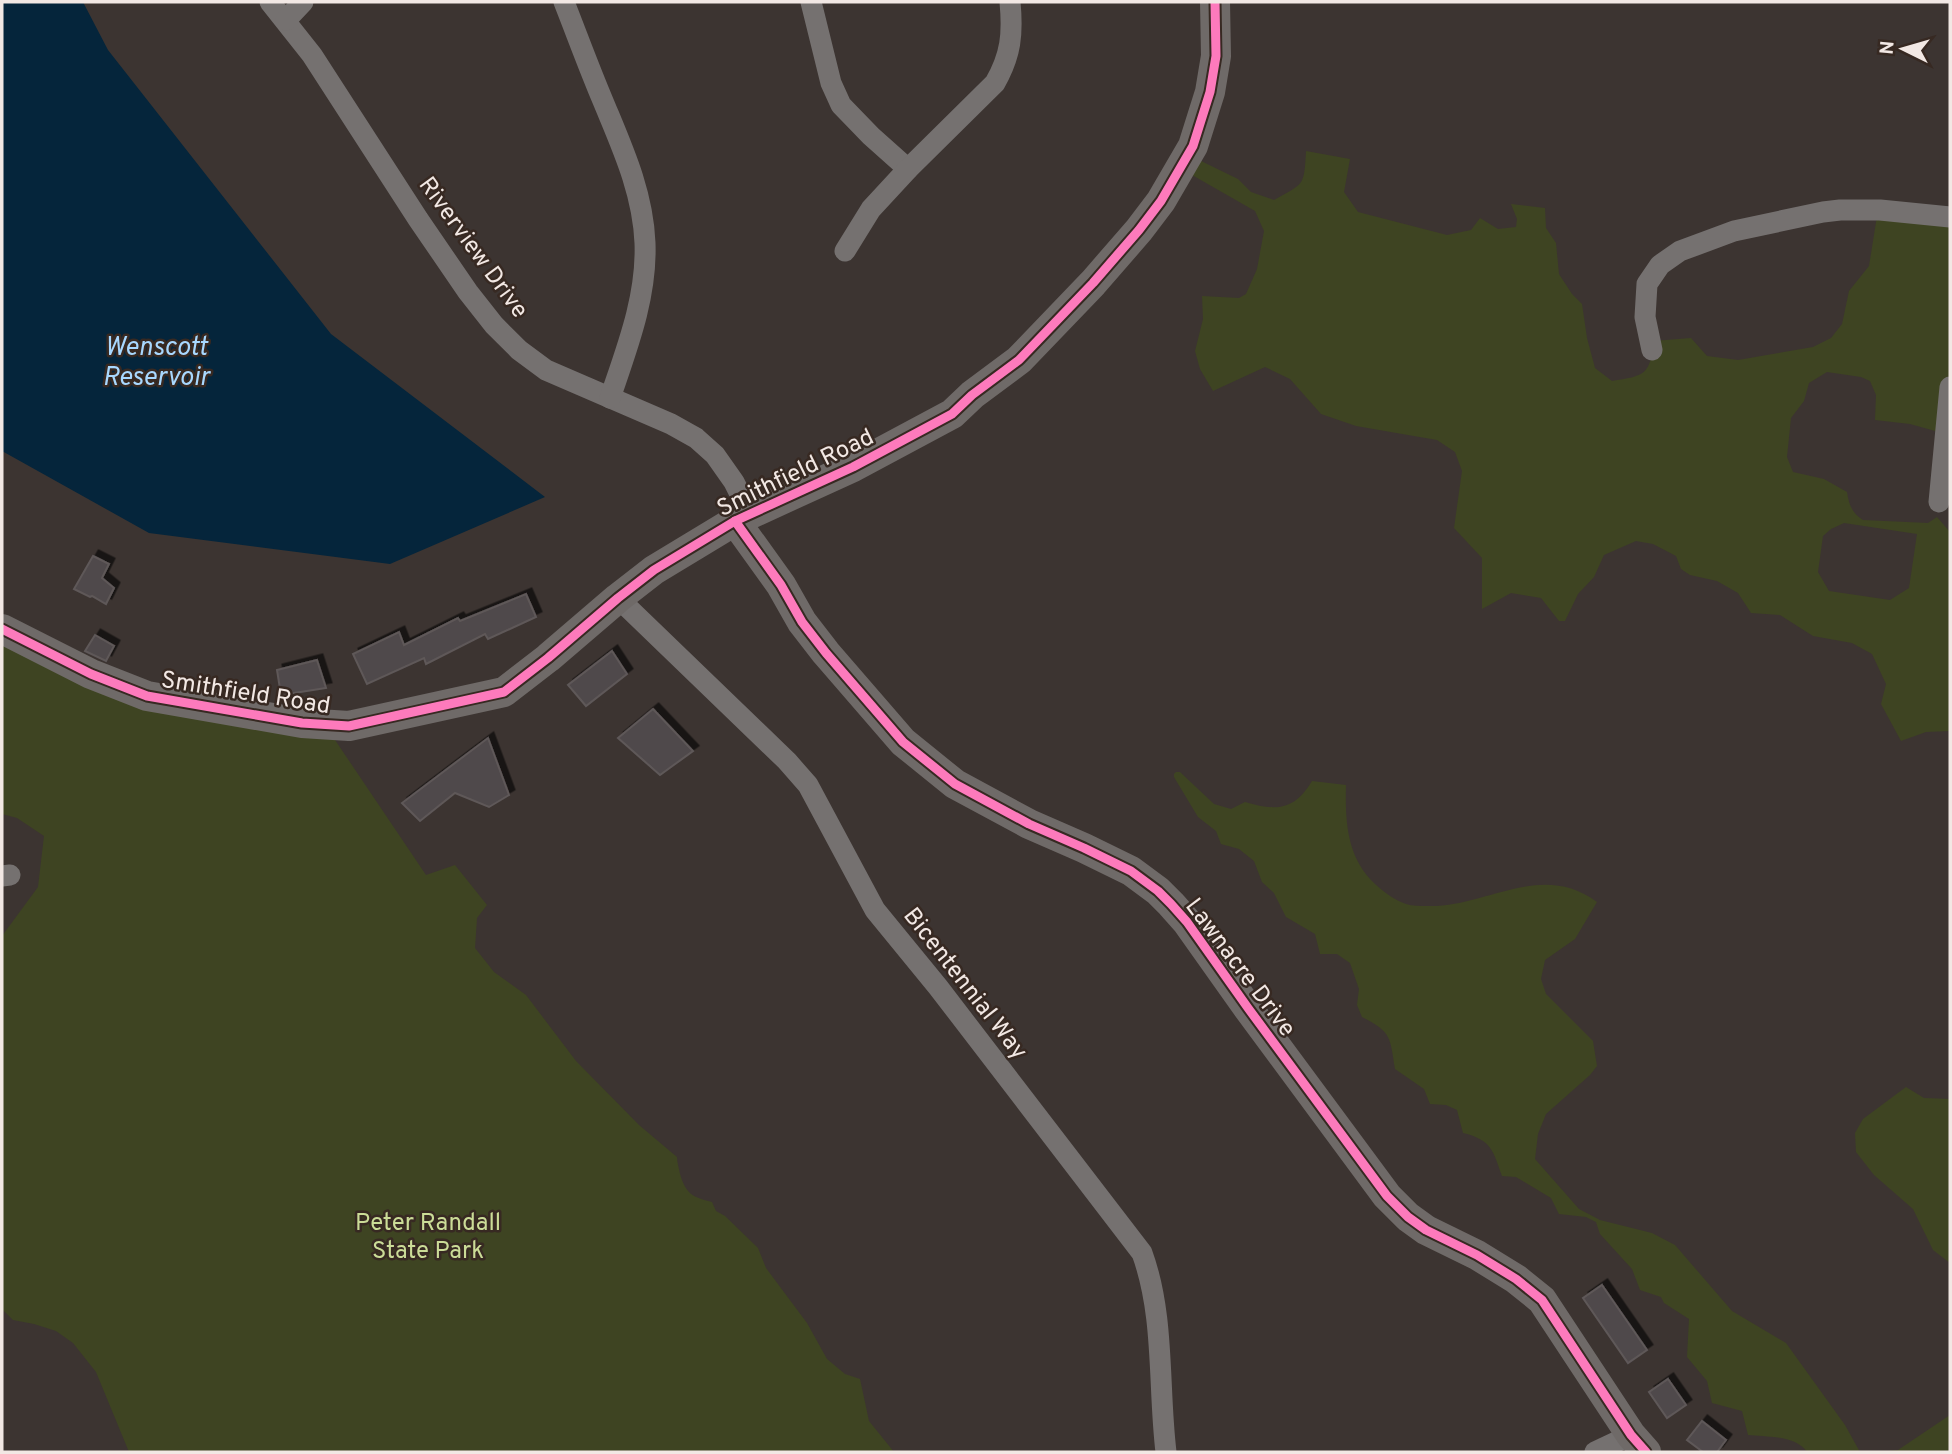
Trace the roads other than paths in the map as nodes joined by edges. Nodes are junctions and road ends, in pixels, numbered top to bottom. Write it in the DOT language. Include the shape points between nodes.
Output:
graph roads {
  1 [pos="270,2"];
  2 [pos="303,2"];
  3 [pos="564,2"];
  4 [pos="811,2"];
  5 [pos="1010,2"];
  6 [pos="1215,2"];
  7 [pos="286,20"];
  8 [pos="908,169"];
  9 [pos="1950,217"];
  10 [pos="845,251"];
  11 [pos="1652,350"];
  12 [pos="1950,387"];
  13 [pos="610,398"];
  14 [pos="1939,502"];
  15 [pos="742,517"];
  16 [pos="618,598"];
  17 [pos="2,629"];
  18 [pos="1638,1444"];
  19 [pos="1166,1452"];
  20 [pos="1595,1452"];
  1 -- 7 [label="street, Riverview Drive"];
  2 -- 7 [label="street"];
  3 -- 13 [label="street" via="640,200 645,244 642,285"];
  4 -- 8 [label="street" via="841,105"];
  5 -- 8 [label="street" via="1010,47 995,83"];
  6 -- 15 [label="street, Smithfield Road" via="1216,56 1193,146 1161,201 1093,283 1019,360 952,414 853,467"];
  7 -- 13 [label="street, Riverview Drive" via="494,325 546,370"];
  8 -- 10 [label="street" via="871,209"];
  9 -- 11 [label="street" via="1840,210 1734,231 1680,251 1660,265 1647,284 1644,317"];
  12 -- 14 [label="street"];
  13 -- 15 [label="street, Riverview Drive" via="671,424 715,455 734,482"];
  15 -- 16 [label="street, Smithfield Road" via="654,570"];
  15 -- 18 [label="street, Lawnacre Drive" via="802,622 903,742 956,784 1131,872 1164,897 1196,933 1387,1195 1426,1230 1477,1255 1542,1300"];
  16 -- 17 [label="street, Smithfield Road" via="504,692 349,726 302,723 147,696 91,674"];
  16 -- 19 [label="street, Bicentennial Way" via="808,785 875,910 1142,1253 1158,1330"];
  18 -- 20 [label="street"];
}
